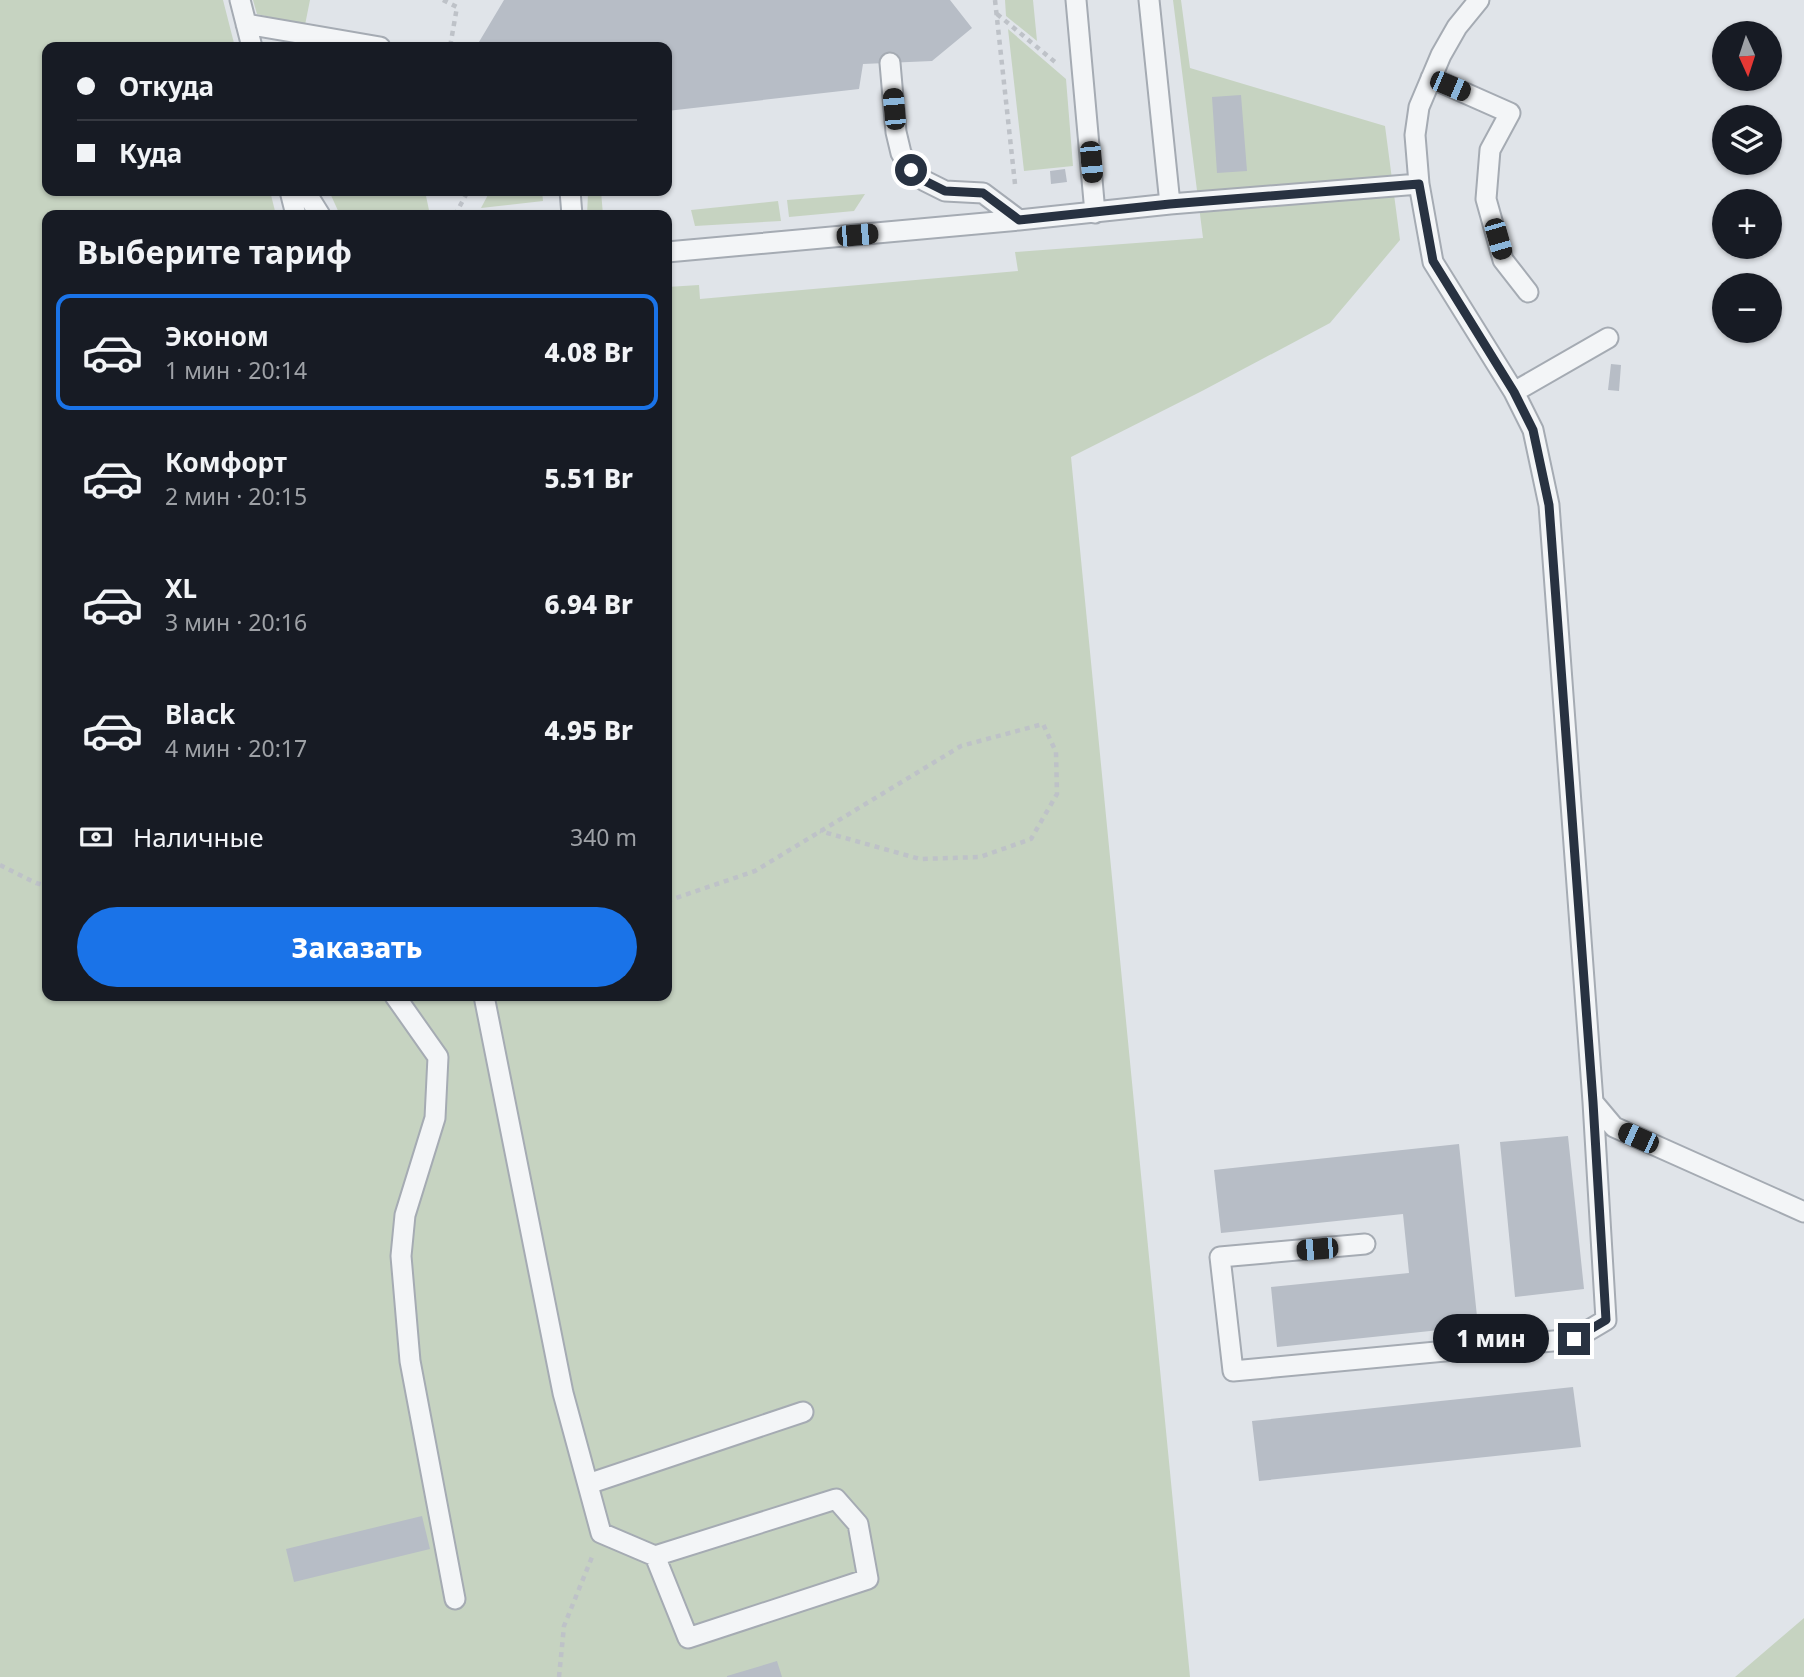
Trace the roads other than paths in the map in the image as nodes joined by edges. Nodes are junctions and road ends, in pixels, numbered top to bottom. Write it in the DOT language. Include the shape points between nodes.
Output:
graph roads {
  1 [pos="240,0"];
  2 [pos="1076,0"];
  3 [pos="1149,0"];
  4 [pos="1479,0"];
  5 [pos="246,24"];
  6 [pos="251,42"];
  7 [pos="351,42"];
  8 [pos="890,63"];
  9 [pos="1431,78"];
  10 [pos="1419,184"];
  11 [pos="1170,204"];
  12 [pos="1095,213"];
  13 [pos="1019,220"];
  14 [pos="672,252"];
  15 [pos="1528,292"];
  16 [pos="1608,338"];
  17 [pos="1514,392"];
  18 [pos="399,1001"];
  19 [pos="485,1001"];
  20 [pos="1593,1102"];
  21 [pos="1804,1212"];
  22 [pos="1365,1244"];
  23 [pos="803,1412"];
  24 [pos="587,1484"];
  25 [pos="655,1556"];
  26 [pos="455,1599"];
  1 -- 5 [label="lane"];
  2 -- 12 [label="lane"];
  3 -- 11 [label="lane"];
  4 -- 9 [label="lane" via="1457,27"];
  5 -- 6 [label="lane"];
  5 -- 7 [label="lane"];
  8 -- 13 [label="lane" via="896,132 911,170 945,191 983,193"];
  9 -- 10 [label="lane" via="1419,107 1415,135"];
  9 -- 15 [label="lane" via="1510,114 1490,150 1486,199 1503,260"];
  10 -- 11 [label="lane"];
  10 -- 17 [label="lane" via="1433,261"];
  11 -- 12 [label="lane"];
  12 -- 13 [label="lane"];
  13 -- 14 [label="lane"];
  16 -- 17 [label="lane"];
  17 -- 20 [label="lane" via="1533,430 1549,505"];
  18 -- 26 [label="lane" via="438,1057 435,1118 405,1215 401,1256 410,1361"];
  19 -- 24 [label="lane" via="563,1393"];
  20 -- 21 [label="lane" via="1614,1127"];
  20 -- 22 [label="lane" via="1606,1320 1574,1339 1233,1371 1220,1257"];
  23 -- 24 [label="lane"];
  24 -- 25 [label="lane" via="601,1533"];
  25 -- 25 [label="lane" via="836,1499 858,1524 868,1579 688,1638"];
}
